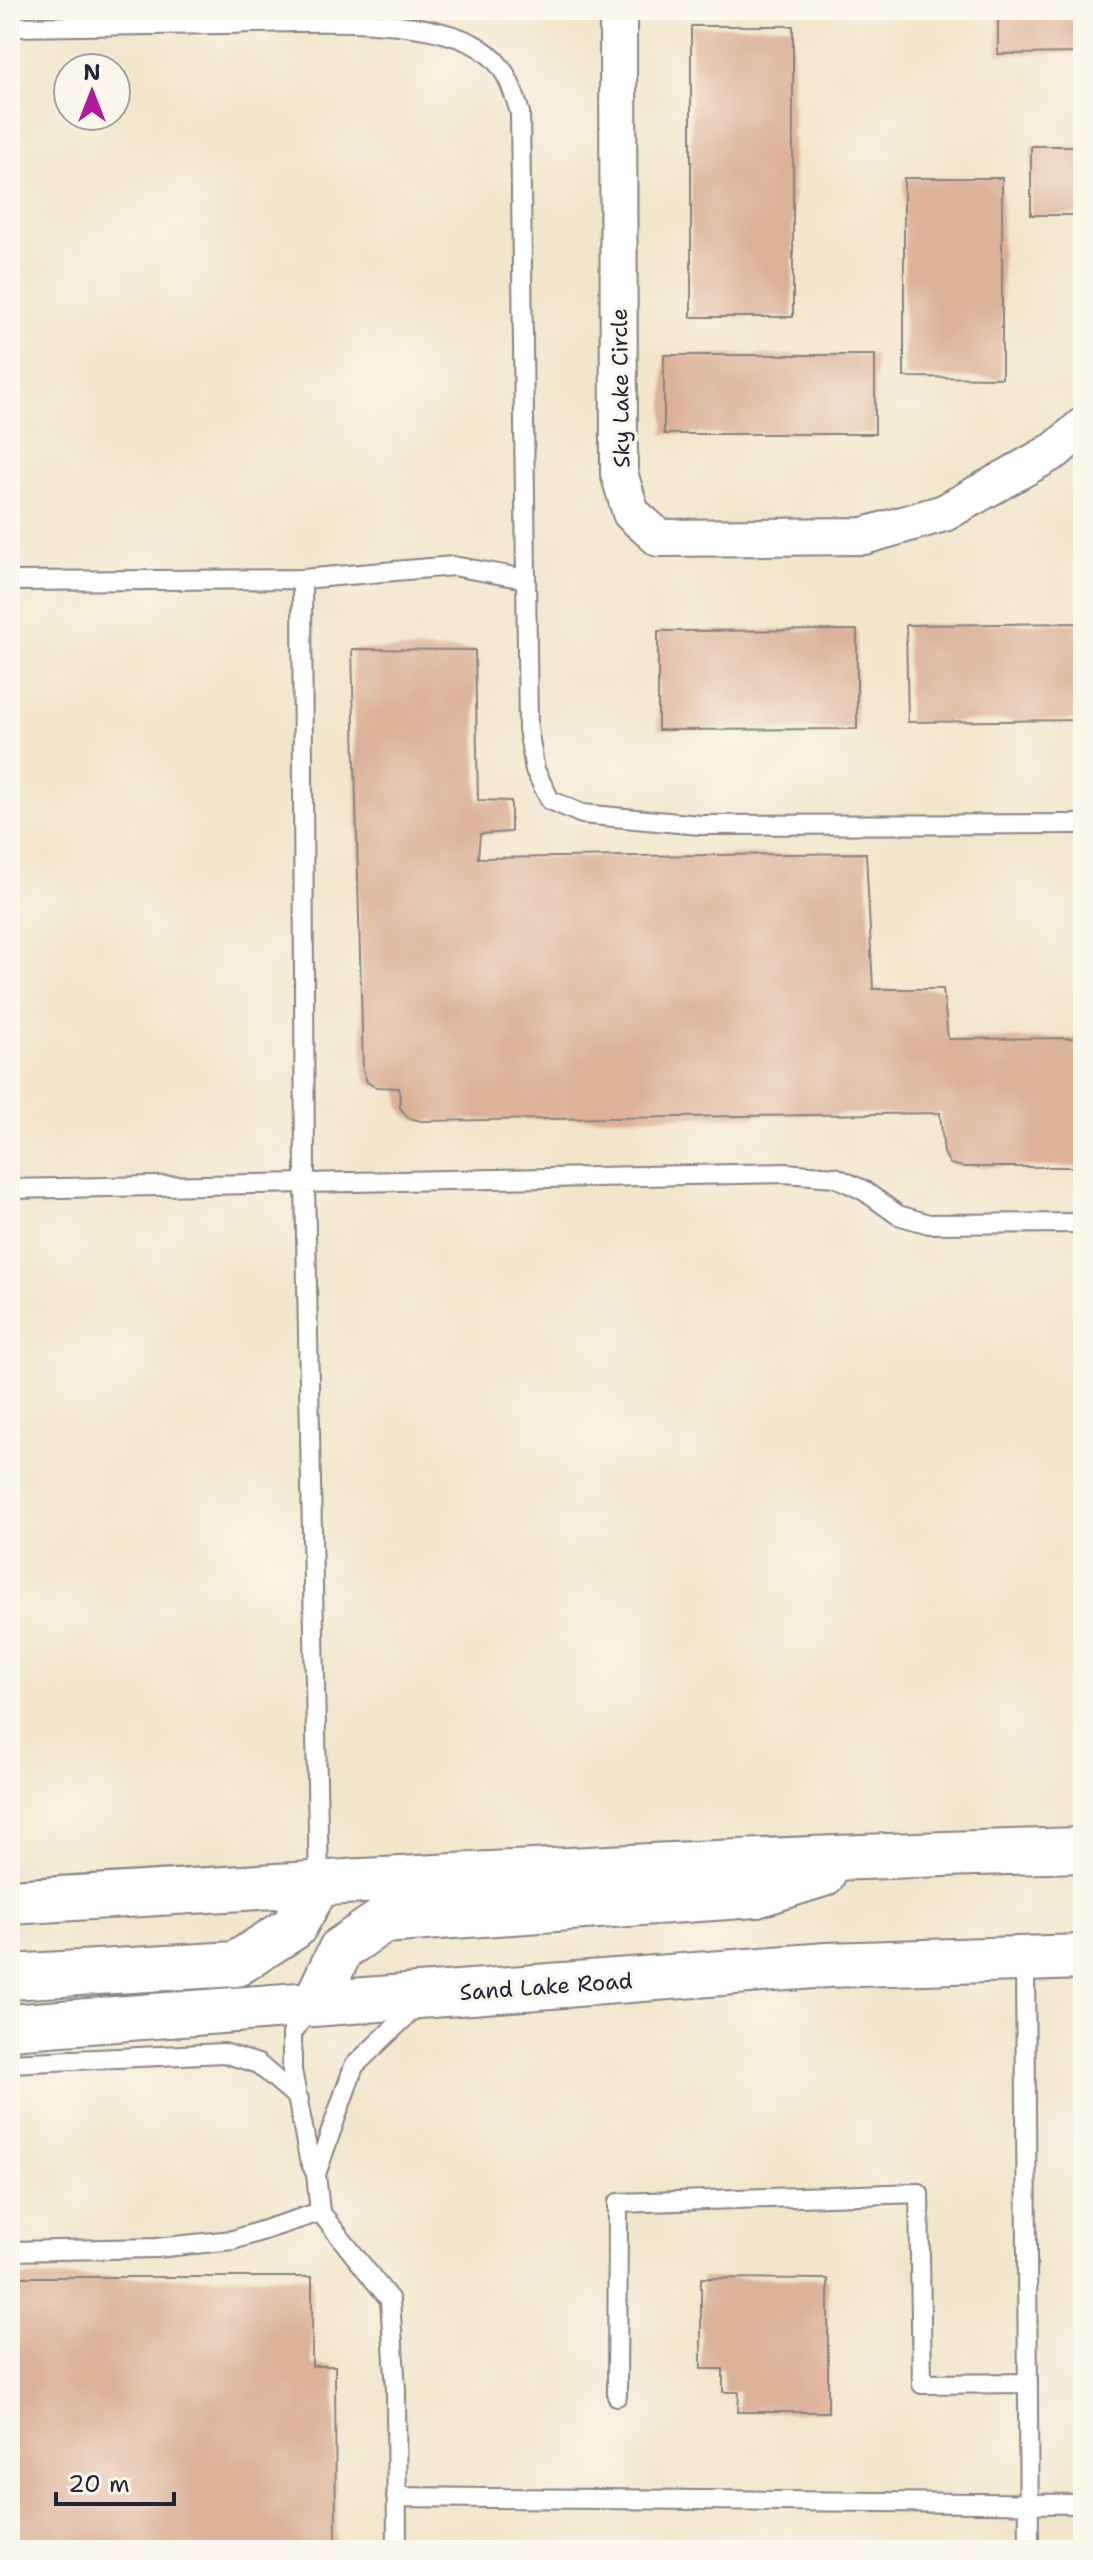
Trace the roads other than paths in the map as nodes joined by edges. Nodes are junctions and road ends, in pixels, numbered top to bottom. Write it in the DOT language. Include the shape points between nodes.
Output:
graph roads {
  1 [pos="618,10"];
  2 [pos="10,27"];
  3 [pos="1083,426"];
  4 [pos="302,579"];
  5 [pos="526,579"];
  6 [pos="10,581"];
  7 [pos="1083,824"];
  8 [pos="305,1184"];
  9 [pos="10,1189"];
  10 [pos="1083,1223"];
  11 [pos="1083,1850"];
  12 [pos="883,1855"];
  13 [pos="319,1883"];
  14 [pos="10,1902"];
  15 [pos="1083,1957"];
  16 [pos="1025,1959"];
  17 [pos="10,1977"];
  18 [pos="429,1995"];
  19 [pos="315,2003"];
  20 [pos="10,2027"];
  21 [pos="10,2063"];
  22 [pos="299,2099"];
  23 [pos="316,2174"];
  24 [pos="320,2212"];
  25 [pos="10,2251"];
  26 [pos="1028,2383"];
  27 [pos="617,2396"];
  28 [pos="396,2497"];
  29 [pos="1029,2504"];
  30 [pos="1083,2504"];
  31 [pos="397,2550"];
  32 [pos="1029,2550"];
  1 -- 3 [label="street, Sky Lake Circle" via="619,473 631,513 650,530 659,538 864,536 944,513 1056,450"];
  2 -- 5 [label="lane" via="346,22 407,27 480,48 508,75 520,113"];
  4 -- 5 [label="lane" via="453,566"];
  4 -- 6 [label="lane"];
  4 -- 8 [label="lane"];
  5 -- 7 [label="lane" via="528,729 535,770 550,800 582,814 700,825"];
  8 -- 9 [label="lane"];
  8 -- 10 [label="lane" via="785,1173 835,1177 898,1215 929,1224"];
  8 -- 13 [label="lane"];
  11 -- 12 [label="main road"];
  12 -- 13 [label="main road"];
  12 -- 19 [label="main road" via="756,1895 382,1921 341,1949"];
  13 -- 14 [label="main road"];
  13 -- 17 [label="main road" via="294,1927 236,1964"];
  15 -- 16 [label="main road, Sand Lake Road"];
  16 -- 18 [label="main road, Sand Lake Road" via="827,1965"];
  16 -- 26 [label="lane"];
  18 -- 19 [label="main road, Sand Lake Road"];
  18 -- 23 [label="lane" via="354,2066"];
  19 -- 20 [label="main road, Sand Lake Road"];
  19 -- 22 [label="lane" via="292,2034"];
  21 -- 22 [label="lane" via="224,2053 258,2064"];
  22 -- 23 [label="lane"];
  23 -- 24 [label="lane"];
  24 -- 25 [label="lane" via="233,2240 156,2248"];
  24 -- 28 [label="lane" via="390,2300"];
  26 -- 27 [label="lane" via="922,2384 919,2193 887,2194 618,2203"];
  26 -- 29 [label="lane"];
  28 -- 29 [label="lane"];
  28 -- 31 [label="lane"];
  29 -- 30 [label="lane"];
  29 -- 32 [label="lane"];
}
